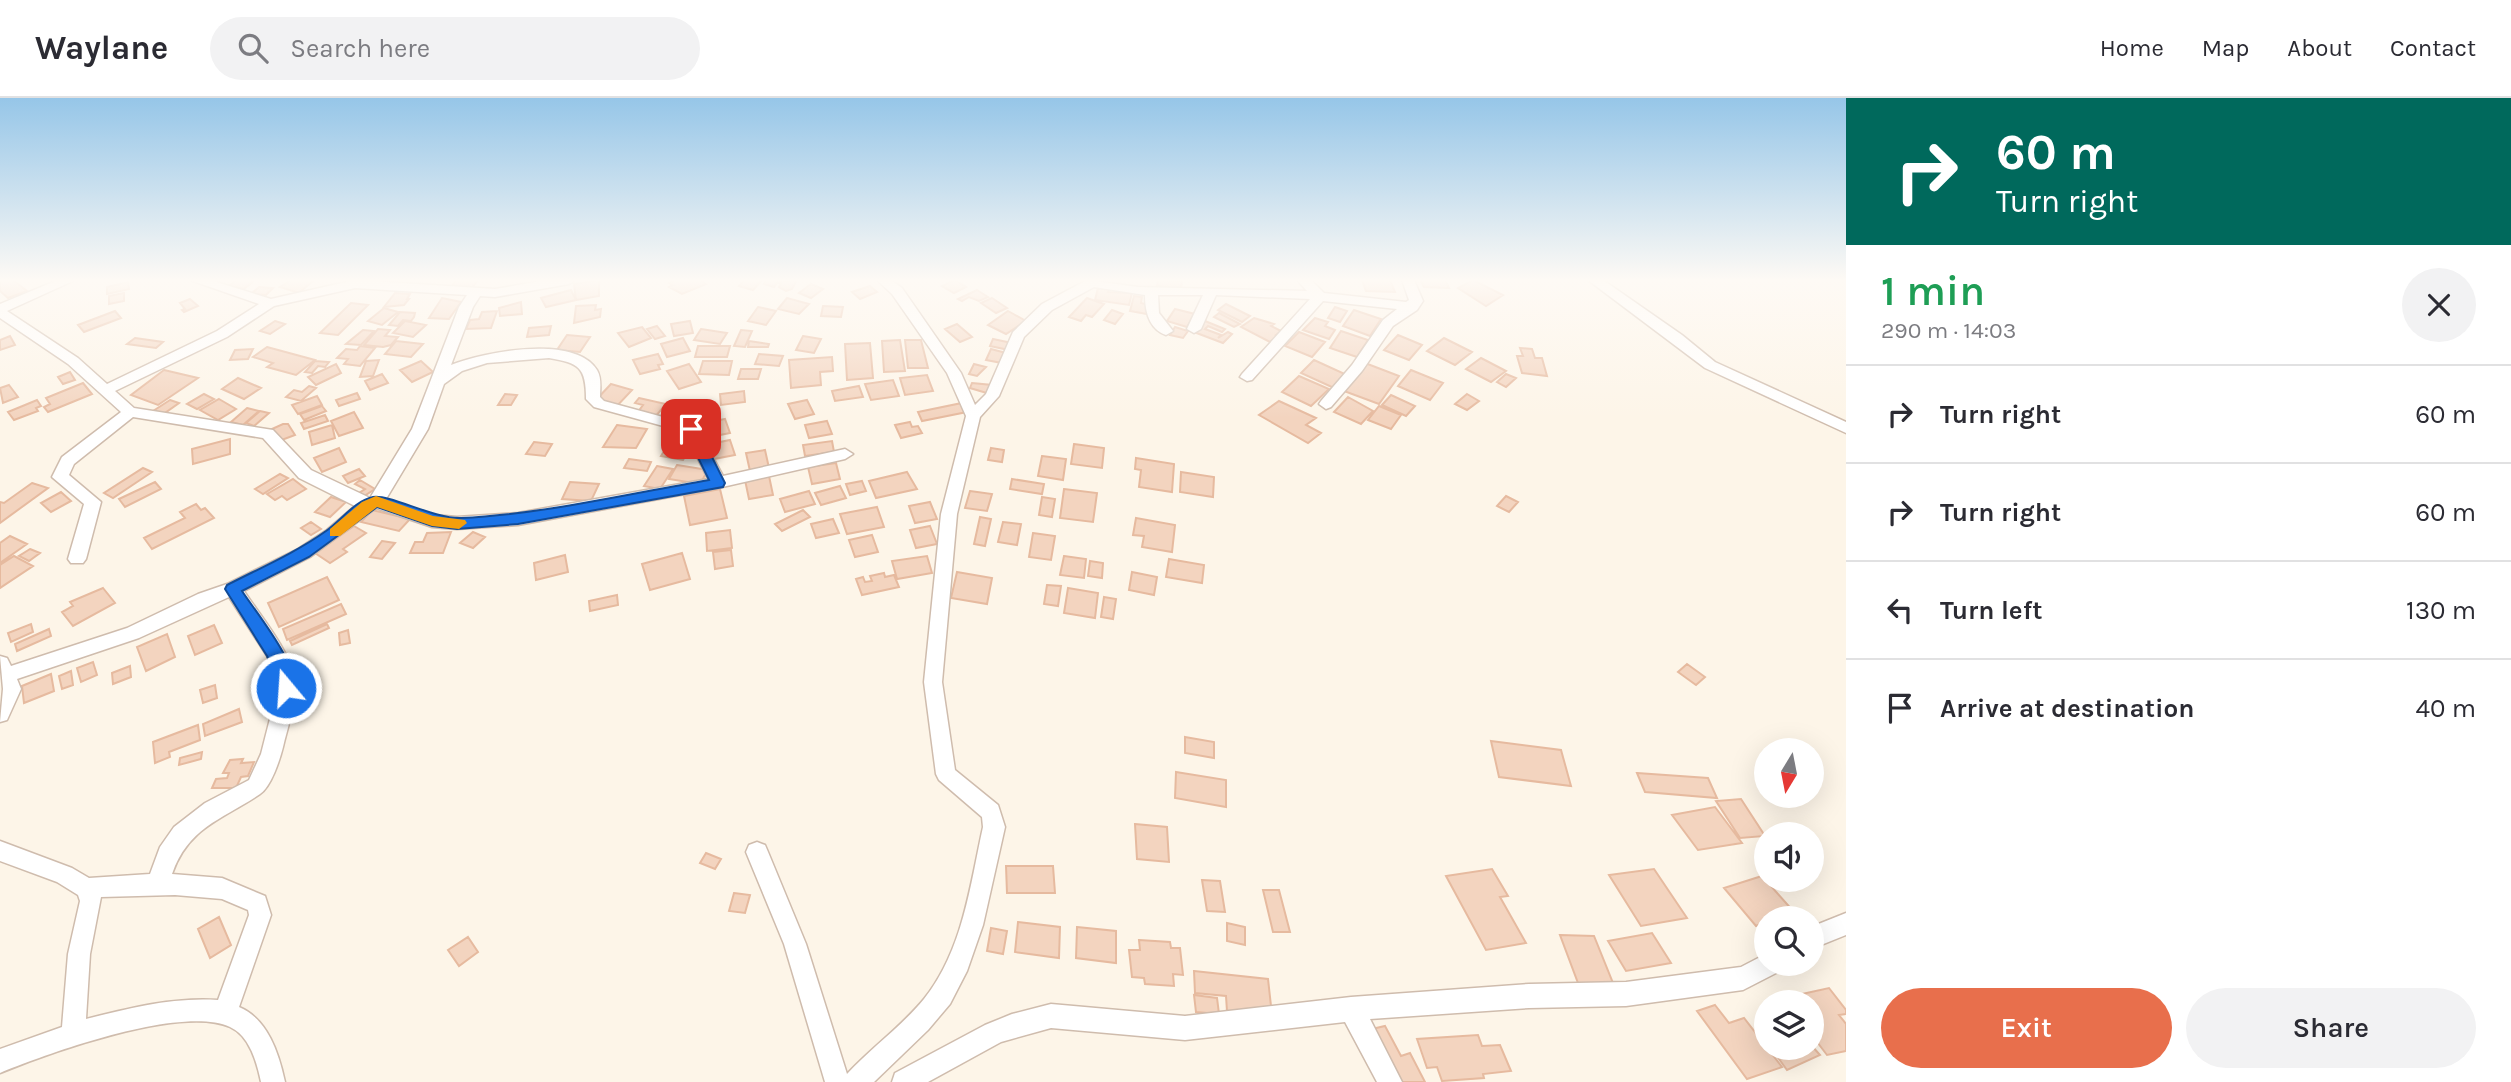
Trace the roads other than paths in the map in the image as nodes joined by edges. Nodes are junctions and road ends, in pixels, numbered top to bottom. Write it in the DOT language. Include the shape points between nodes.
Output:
graph roads {
  1 [pos="29,326"];
  2 [pos="235,326"];
  3 [pos="459,326"];
  4 [pos="921,326"];
  5 [pos="1027,326"];
  6 [pos="1162,326"];
  7 [pos="1195,326"];
  8 [pos="1293,326"];
  9 [pos="1386,326"];
  10 [pos="1660,326"];
  11 [pos="1194,329"];
  12 [pos="1166,331"];
  13 [pos="1247,377"];
  14 [pos="440,381"];
  15 [pos="104,391"];
  16 [pos="1326,404"];
  17 [pos="130,412"];
  18 [pos="973,416"];
  19 [pos="1846,428"];
  20 [pos="845,454"];
  21 [pos="718,483"];
  22 [pos="372,503"];
  23 [pos="77,559"];
  24 [pos="233,589"];
  25 [pos="3,669"];
  26 [pos="0,714"];
  27 [pos="0,851"];
  28 [pos="757,852"];
  29 [pos="158,884"];
  30 [pos="87,888"];
  31 [pos="1846,924"];
  32 [pos="1824,933"];
  33 [pos="1754,972"];
  34 [pos="1351,1009"];
  35 [pos="225,1013"];
  36 [pos="73,1033"];
  37 [pos="0,1061"];
  38 [pos="272,1082"];
  39 [pos="837,1082"];
  40 [pos="856,1082"];
  41 [pos="904,1082"];
  42 [pos="1390,1082"];
  1 -- 15 [label="street"];
  2 -- 15 [label="street"];
  3 -- 14 [label="street"];
  4 -- 18 [label="street" via="954,373"];
  5 -- 18 [label="street" via="1018,335 992,396"];
  6 -- 12 [label="street"];
  7 -- 11 [label="street"];
  8 -- 13 [label="street"];
  9 -- 16 [label="street"];
  10 -- 19 [label="street" via="1710,365"];
  14 -- 21 [label="street" via="469,364 531,353 570,357 591,373 593,399 599,404 691,429"];
  14 -- 22 [label="street" via="420,429"];
  15 -- 17 [label="street"];
  17 -- 22 [label="street" via="268,434 305,474"];
  17 -- 23 [label="street" via="68,461 60,477 93,502"];
  18 -- 40 [label="street" via="950,514 933,682 946,774 991,812 994,827 967,941 950,981 930,1009"];
  20 -- 21 [label="street"];
  21 -- 22 [label="street" via="518,519 457,523 432,521"];
  22 -- 24 [label="street" via="304,553"];
  24 -- 25 [label="street" via="133,633"];
  24 -- 29 [label="street" via="285,676 282,713 256,786 212,810 181,834"];
  25 -- 26 [label="street" via="11,694"];
  27 -- 30 [label="street"];
  28 -- 39 [label="street" via="795,944"];
  29 -- 30 [label="street"];
  29 -- 35 [label="street" via="229,890 260,906"];
  30 -- 36 [label="street" via="91,901 79,954"];
  31 -- 32 [label="street"];
  33 -- 34 [label="street" via="1743,978 1626,994"];
  34 -- 41 [label="street" via="1185,1028 1051,1016 1032,1019 984,1038"];
  34 -- 42 [label="street"];
  35 -- 36 [label="street" via="198,1010"];
  35 -- 38 [label="street" via="251,1030 270,1061"];
  36 -- 37 [label="street"];
}
